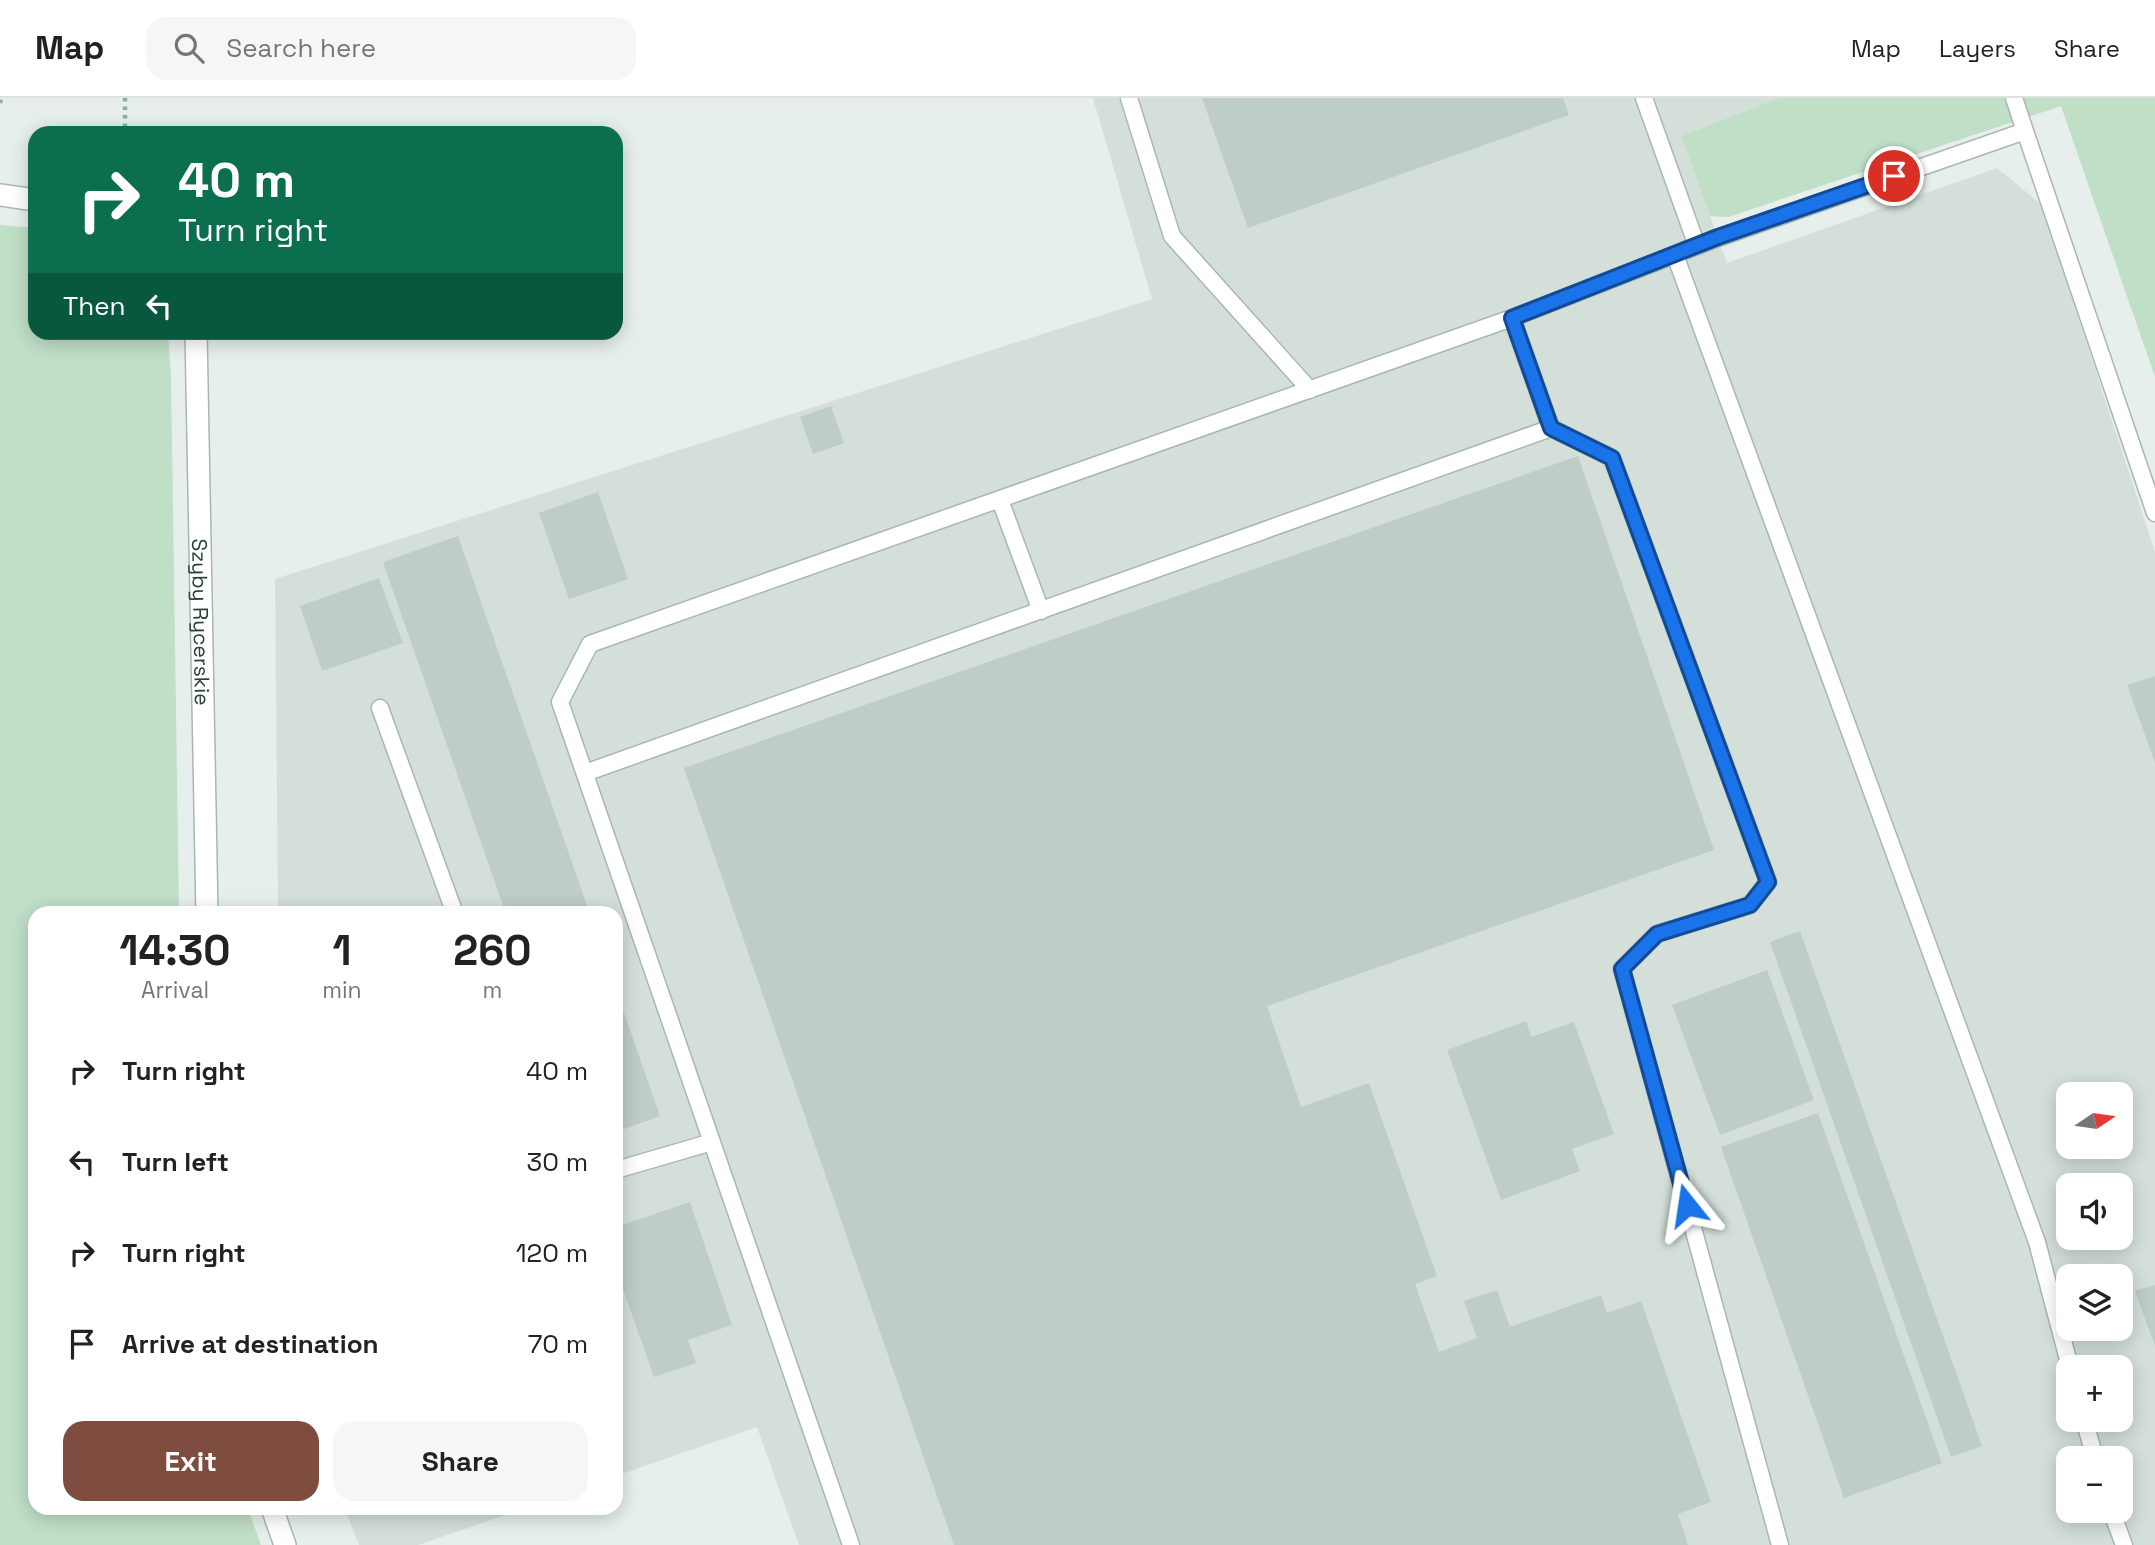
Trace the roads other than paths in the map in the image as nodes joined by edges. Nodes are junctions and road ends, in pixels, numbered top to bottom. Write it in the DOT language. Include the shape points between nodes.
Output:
graph roads {
  1 [pos="1129,98"];
  2 [pos="1644,98"];
  3 [pos="2014,98"];
  4 [pos="2025,131"];
  5 [pos="0,195"];
  6 [pos="28,199"];
  7 [pos="1697,246"];
  8 [pos="1675,255"];
  9 [pos="1512,318"];
  10 [pos="196,340"];
  11 [pos="1310,390"];
  12 [pos="1551,428"];
  13 [pos="1000,500"];
  14 [pos="2155,513"];
  15 [pos="1041,611"];
  16 [pos="380,708"];
  17 [pos="585,773"];
  18 [pos="207,906"];
  19 [pos="452,906"];
  20 [pos="712,1142"];
  21 [pos="623,1168"];
  22 [pos="2067,1355"];
  23 [pos="274,1515"];
  24 [pos="2115,1523"];
  25 [pos="285,1545"];
  26 [pos="851,1545"];
  27 [pos="1780,1545"];
  28 [pos="2123,1545"];
  1 -- 11 [label="lane" via="1172,236"];
  2 -- 7 [label="lane"];
  3 -- 4 [label="lane"];
  4 -- 7 [label="lane"];
  4 -- 14 [label="lane"];
  5 -- 6 [label="street"];
  7 -- 8 [label="lane"];
  8 -- 9 [label="lane"];
  8 -- 22 [label="lane" via="2037,1242"];
  9 -- 11 [label="lane"];
  9 -- 12 [label="lane"];
  10 -- 18 [label="street, Szyby Rycerskie"];
  11 -- 13 [label="lane"];
  12 -- 15 [label="lane"];
  12 -- 27 [label="lane" via="1612,458 1768,882 1750,905 1657,934 1622,969"];
  13 -- 15 [label="lane"];
  13 -- 17 [label="lane" via="590,644 560,702"];
  15 -- 17 [label="lane"];
  16 -- 19 [label="lane"];
  17 -- 20 [label="lane"];
  20 -- 21 [label="lane"];
  20 -- 26 [label="lane"];
  23 -- 25 [label="street"];
  24 -- 28 [label="lane"];
}
